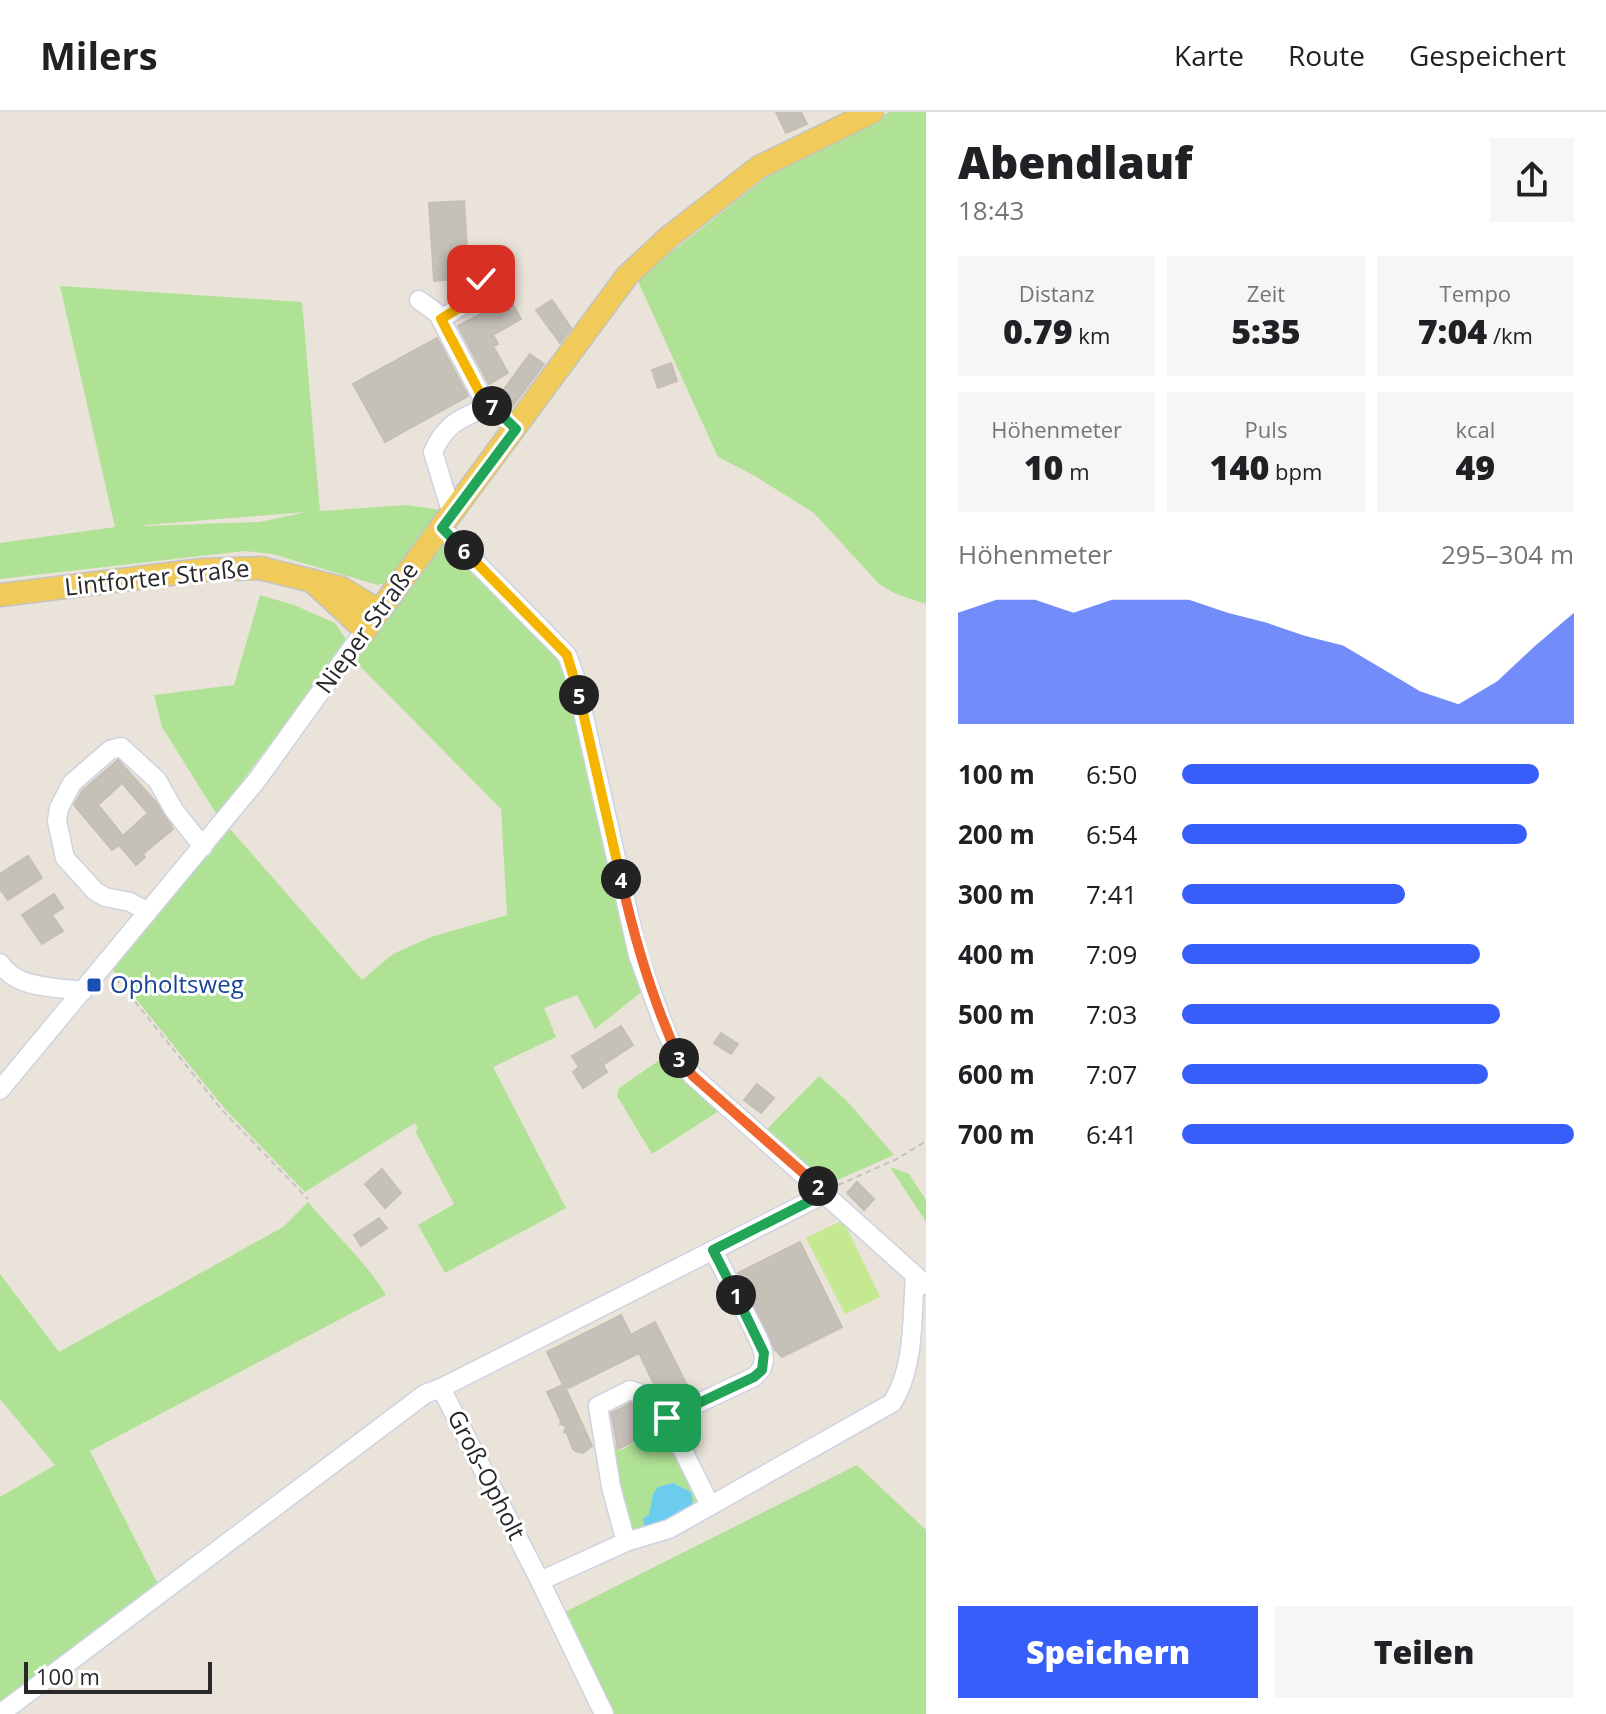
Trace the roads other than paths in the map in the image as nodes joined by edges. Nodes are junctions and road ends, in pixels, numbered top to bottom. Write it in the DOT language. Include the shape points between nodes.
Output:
graph roads {
  1 [pos="872,112"];
  2 [pos="481,279"];
  3 [pos="419,300"];
  4 [pos="441,319"];
  5 [pos="491,405"];
  6 [pos="516,429"];
  7 [pos="447,521"];
  8 [pos="312,581"];
  9 [pos="0,595"];
  10 [pos="379,611"];
  11 [pos="365,630"];
  12 [pos="203,847"];
  13 [pos="148,912"];
  14 [pos="0,963"];
  15 [pos="83,991"];
  16 [pos="0,1090"];
  17 [pos="826,1193"];
  18 [pos="713,1250"];
  19 [pos="920,1280"];
  20 [pos="441,1388"];
  21 [pos="667,1418"];
  22 [pos="710,1505"];
  23 [pos="626,1542"];
  24 [pos="540,1581"];
  25 [pos="0,1714"];
  26 [pos="604,1714"];
  1 -- 6 [label="main road, Nieper Straße" via="759,167 669,237 627,276"];
  2 -- 4 [label="street" via="476,297"];
  3 -- 4 [label="street"];
  4 -- 5 [label="street"];
  5 -- 6 [label="street"];
  5 -- 7 [label="street" via="442,431 433,452"];
  6 -- 7 [label="main road, Nieper Straße"];
  7 -- 10 [label="main road, Nieper Straße"];
  7 -- 17 [label="street" via="567,655 638,955 679,1059"];
  8 -- 9 [label="main road, Lintforter Straße" via="231,567"];
  8 -- 10 [label="main road, Lintforter Straße" via="341,588"];
  8 -- 11 [label="main road, Lintforter Straße"];
  10 -- 11 [label="main road, Nieper Straße"];
  11 -- 12 [label="street, Nieper Straße"];
  12 -- 13 [label="street, Nieper Straße"];
  12 -- 13 [label="street" via="157,780 121,747 110,750 72,783 57,821 65,858 95,891"];
  13 -- 15 [label="street, Nieper Straße"];
  14 -- 15 [label="street" via="16,981"];
  15 -- 16 [label="street, Nieper Straße"];
  17 -- 18 [label="street"];
  17 -- 19 [label="street"];
  18 -- 20 [label="street"];
  18 -- 21 [label="street" via="758,1338 764,1363 754,1377"];
  19 -- 22 [label="street" via="901,1390 892,1403"];
  20 -- 24 [label="street, Groß-Opholt"];
  20 -- 25 [label="street, Groß-Opholt" via="425,1394"];
  21 -- 22 [label="street"];
  21 -- 23 [label="street" via="658,1400 630,1390 598,1406"];
  22 -- 23 [label="street" via="669,1529"];
  23 -- 24 [label="street"];
  24 -- 26 [label="street, Groß-Opholt"];
}
